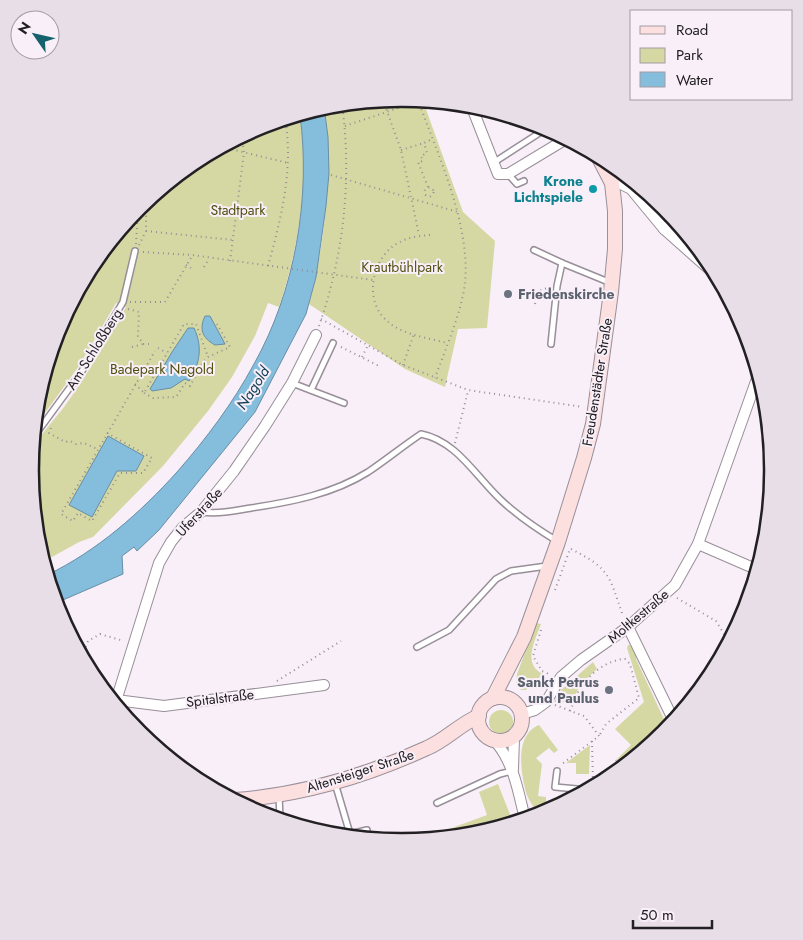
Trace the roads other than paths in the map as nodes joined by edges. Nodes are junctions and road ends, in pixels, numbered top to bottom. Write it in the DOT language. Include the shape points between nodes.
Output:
graph roads {
  1 [pos="475,115"];
  2 [pos="538,134"];
  3 [pos="559,143"];
  4 [pos="493,163"];
  5 [pos="605,169"];
  6 [pos="508,174"];
  7 [pos="524,180"];
  8 [pos="612,183"];
  9 [pos="631,189"];
  10 [pos="631,189"];
  11 [pos="669,225"];
  12 [pos="664,229"];
  13 [pos="534,250"];
  14 [pos="135,251"];
  15 [pos="694,255"];
  16 [pos="562,263"];
  17 [pos="612,283"];
  18 [pos="316,335"];
  19 [pos="333,343"];
  20 [pos="551,344"];
  21 [pos="292,383"];
  22 [pos="754,385"];
  23 [pos="310,390"];
  24 [pos="344,403"];
  25 [pos="42,427"];
  26 [pos="201,512"];
  27 [pos="558,542"];
  28 [pos="698,544"];
  29 [pos="549,566"];
  30 [pos="751,567"];
  31 [pos="628,628"];
  32 [pos="416,647"];
  33 [pos="514,660"];
  34 [pos="324,685"];
  35 [pos="118,696"];
  36 [pos="493,698"];
  37 [pos="510,700"];
  38 [pos="124,703"];
  39 [pos="670,713"];
  40 [pos="522,714"];
  41 [pos="479,716"];
  42 [pos="450,735"];
  43 [pos="514,736"];
  44 [pos="489,737"];
  45 [pos="513,770"];
  46 [pos="557,771"];
  47 [pos="335,783"];
  48 [pos="573,789"];
  49 [pos="279,795"];
  50 [pos="249,798"];
  51 [pos="437,803"];
  52 [pos="280,811"];
  53 [pos="523,811"];
  54 [pos="349,829"];
  55 [pos="367,830"];
  56 [pos="364,831"];
  1 -- 4 [label="street"];
  2 -- 4 [label="lane"];
  3 -- 6 [label="street"];
  4 -- 6 [label="street" via="498,174"];
  5 -- 8 [label="street, Freudenstädter Straße"];
  6 -- 7 [label="lane" via="517,184"];
  8 -- 10 [label="street"];
  8 -- 17 [label="street, Freudenstädter Straße" via="615,211"];
  9 -- 12 [label="street"];
  11 -- 12 [label="street"];
  12 -- 15 [label="street"];
  13 -- 16 [label="lane"];
  14 -- 25 [label="lane, Am Schloßberg" via="122,304 82,371"];
  16 -- 17 [label="lane"];
  16 -- 20 [label="lane"];
  17 -- 27 [label="street, Freudenstädter Straße" via="596,408"];
  18 -- 21 [label="street, Uferstraße"];
  19 -- 23 [label="lane"];
  21 -- 23 [label="lane"];
  21 -- 26 [label="street, Uferstraße" via="234,471"];
  22 -- 28 [label="street, Moltkestraße"];
  23 -- 24 [label="lane"];
  26 -- 27 [label="lane" via="217,514 276,504 337,488 367,473 421,434 432,436 454,450 500,499"];
  26 -- 35 [label="street, Uferstraße" via="170,542 159,563"];
  27 -- 29 [label="street, Freudenstädter Straße"];
  28 -- 30 [label="street"];
  28 -- 31 [label="street, Moltkestraße" via="675,585"];
  29 -- 32 [label="lane" via="511,571 496,579 449,630"];
  29 -- 33 [label="street, Freudenstädter Straße"];
  31 -- 39 [label="street"];
  31 -- 40 [label="street, Moltkestraße" via="561,677 546,702"];
  33 -- 36 [label="street, Freudenstädter Straße"];
  33 -- 37 [label="street, Freudenstädter Straße"];
  34 -- 38 [label="street, Spitalstraße" via="164,706"];
  36 -- 37 [label="street"];
  36 -- 41 [label="street"];
  37 -- 40 [label="street"];
  40 -- 43 [label="street" via="521,726"];
  41 -- 42 [label="street, Altensteiger Straße" via="465,722"];
  41 -- 44 [label="street" via="479,724"];
  42 -- 44 [label="street, Altensteiger Straße" via="471,732"];
  42 -- 47 [label="street, Altensteiger Straße" via="428,748"];
  43 -- 44 [label="street" via="501,741"];
  43 -- 45 [label="street"];
  44 -- 45 [label="street" via="504,751"];
  45 -- 51 [label="lane"];
  45 -- 53 [label="street"];
  46 -- 48 [label="lane" via="555,788"];
  47 -- 49 [label="street, Altensteiger Straße"];
  47 -- 54 [label="lane"];
  49 -- 50 [label="street, Altensteiger Straße"];
  49 -- 52 [label="lane"];
  55 -- 56 [label="lane"];
}
